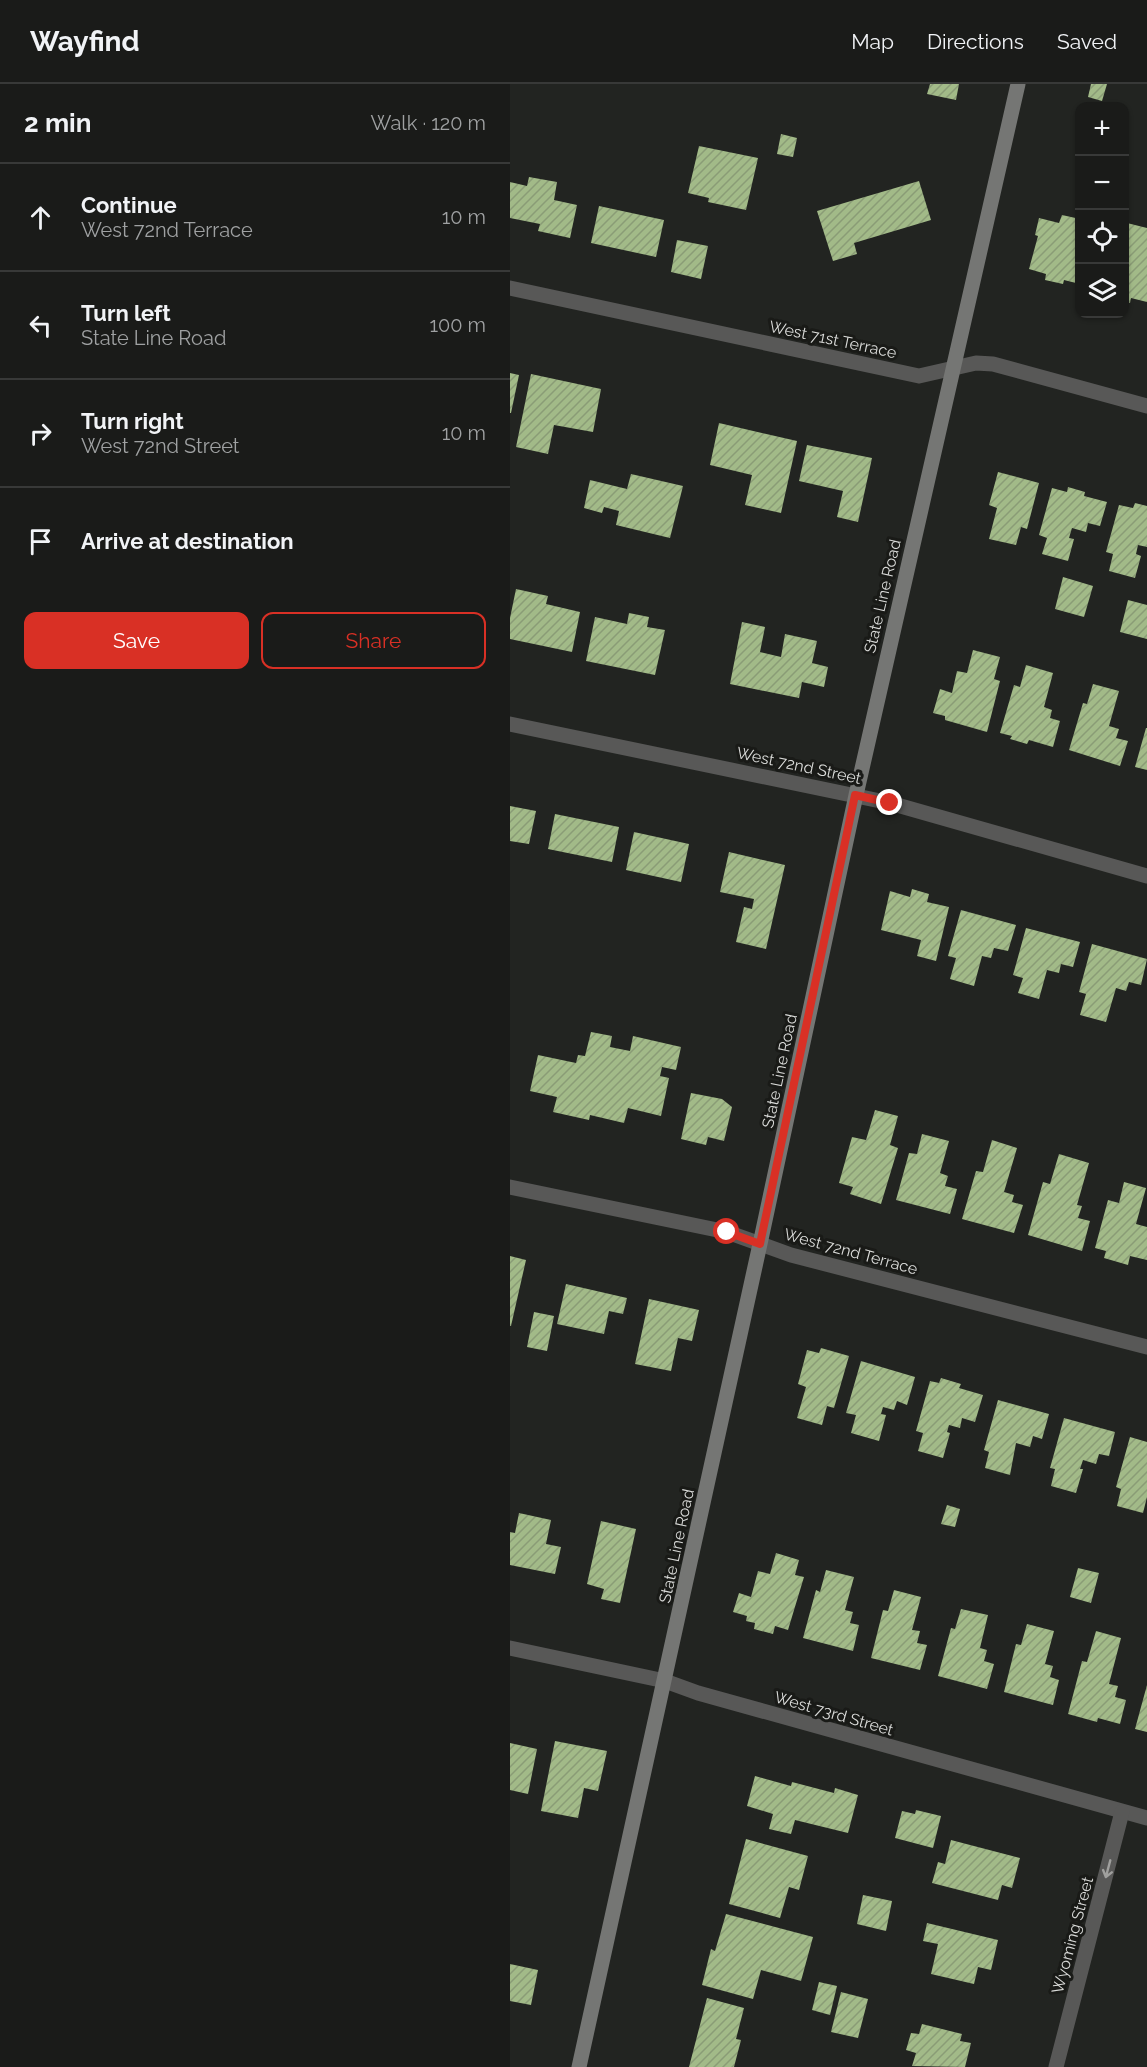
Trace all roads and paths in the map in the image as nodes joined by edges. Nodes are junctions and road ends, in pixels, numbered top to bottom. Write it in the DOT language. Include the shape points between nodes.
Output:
graph roads {
  1 [pos="1018,84"];
  2 [pos="510,288"];
  3 [pos="954,367"];
  4 [pos="1147,406"];
  5 [pos="510,724"];
  6 [pos="855,795"];
  7 [pos="1147,876"];
  8 [pos="510,1187"];
  9 [pos="760,1244"];
  10 [pos="1147,1347"];
  11 [pos="510,1648"];
  12 [pos="665,1681"];
  13 [pos="1122,1812"];
  14 [pos="1147,1818"];
  15 [pos="579,2067"];
  16 [pos="1056,2067"];
  1 -- 3 [label="main road, State Line Road"];
  2 -- 3 [label="street, West 71st Terrace" via="919,376"];
  3 -- 4 [label="street, West 71st Terrace" via="993,364"];
  3 -- 6 [label="main road, State Line Road"];
  5 -- 6 [label="street, West 72nd Street"];
  6 -- 7 [label="street, West 72nd Street"];
  6 -- 9 [label="main road, State Line Road"];
  8 -- 9 [label="street, West 72nd Terrace" via="727,1232"];
  9 -- 10 [label="street, West 72nd Terrace"];
  9 -- 12 [label="main road, State Line Road"];
  11 -- 12 [label="street, West 73rd Street"];
  12 -- 13 [label="street, West 73rd Street"];
  12 -- 15 [label="main road, State Line Road"];
  13 -- 14 [label="street, West 73rd Street"];
  13 -- 16 [label="street, Wyoming Street, one-way"];
}
